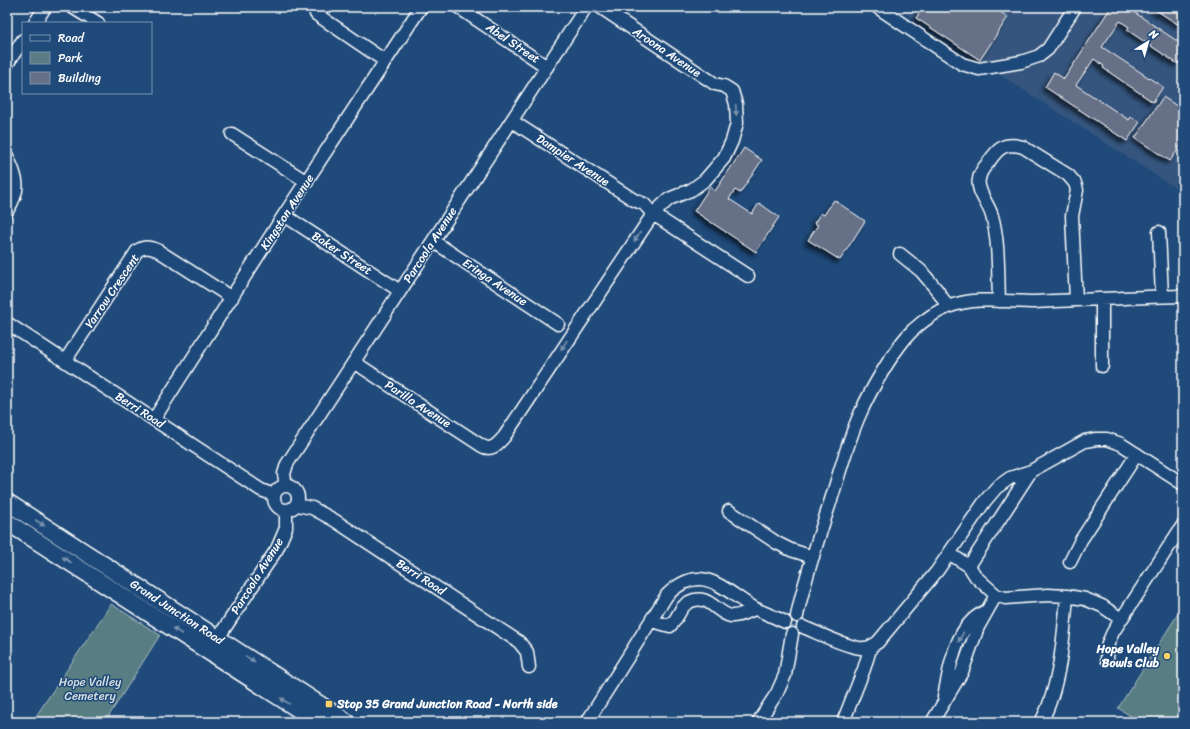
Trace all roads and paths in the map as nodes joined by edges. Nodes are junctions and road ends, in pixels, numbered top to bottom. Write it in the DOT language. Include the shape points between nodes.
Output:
graph roads {
  1 [pos="45,7"];
  2 [pos="72,7"];
  3 [pos="421,7"];
  4 [pos="458,7"];
  5 [pos="586,7"];
  6 [pos="600,7"];
  7 [pos="877,7"];
  8 [pos="1075,7"];
  9 [pos="316,14"];
  10 [pos="35,22"];
  11 [pos="96,22"];
  12 [pos="22,42"];
  13 [pos="386,61"];
  14 [pos="7,64"];
  15 [pos="547,67"];
  16 [pos="512,120"];
  17 [pos="232,134"];
  18 [pos="7,156"];
  19 [pos="306,182"];
  20 [pos="7,211"];
  21 [pos="653,214"];
  22 [pos="284,215"];
  23 [pos="1159,232"];
  24 [pos="433,241"];
  25 [pos="900,254"];
  26 [pos="748,276"];
  27 [pos="400,291"];
  28 [pos="1162,296"];
  29 [pos="1183,296"];
  30 [pos="232,298"];
  31 [pos="1102,299"];
  32 [pos="1076,300"];
  33 [pos="999,301"];
  34 [pos="948,307"];
  35 [pos="7,323"];
  36 [pos="558,324"];
  37 [pos="65,361"];
  38 [pos="354,362"];
  39 [pos="1102,366"];
  40 [pos="154,419"];
  41 [pos="482,446"];
  42 [pos="1137,454"];
  43 [pos="1031,471"];
  44 [pos="1183,484"];
  45 [pos="286,486"];
  46 [pos="274,495"];
  47 [pos="7,502"];
  48 [pos="291,508"];
  49 [pos="729,511"];
  50 [pos="7,522"];
  51 [pos="1183,525"];
  52 [pos="950,554"];
  53 [pos="813,556"];
  54 [pos="1070,562"];
  55 [pos="969,566"];
  56 [pos="996,595"];
  57 [pos="1067,596"];
  58 [pos="755,609"];
  59 [pos="1121,619"];
  60 [pos="652,621"];
  61 [pos="785,622"];
  62 [pos="800,622"];
  63 [pos="792,634"];
  64 [pos="218,638"];
  65 [pos="871,646"];
  66 [pos="209,652"];
  67 [pos="1107,659"];
  68 [pos="529,667"];
  69 [pos="318,722"];
  70 [pos="347,722"];
  71 [pos="587,722"];
  72 [pos="758,722"];
  73 [pos="843,722"];
  74 [pos="932,722"];
  75 [pos="1041,722"];
  1 -- 10 [label="street"];
  2 -- 11 [label="street"];
  3 -- 13 [label="street, Kingston Avenue"];
  4 -- 15 [label="street, Abel Street"];
  5 -- 15 [label="street, Parcoola Avenue"];
  6 -- 21 [label="street, Aroona Avenue, one-way" via="714,84 732,91 735,98 737,123 728,150 717,167 706,180 691,190 669,199"];
  7 -- 8 [label="street" via="962,64 979,69 1021,62 1039,56 1048,49"];
  9 -- 13 [label="street"];
  12 -- 14 [label="street"];
  13 -- 19 [label="street, Kingston Avenue"];
  15 -- 16 [label="street, Parcoola Avenue"];
  16 -- 21 [label="street, Dampier Avenue" via="644,204"];
  16 -- 24 [label="street, Parcoola Avenue"];
  17 -- 19 [label="street"];
  18 -- 20 [label="street" via="16,177 17,191"];
  19 -- 22 [label="street, Kingston Avenue"];
  21 -- 26 [label="street, Dampier Avenue"];
  21 -- 41 [label="street, Aroona Avenue, one-way" via="504,436 492,448"];
  22 -- 27 [label="street, Baker Street"];
  22 -- 30 [label="street, Kingston Avenue"];
  23 -- 28 [label="street"];
  24 -- 27 [label="street, Parcoola Avenue"];
  24 -- 36 [label="street, Eringa Avenue"];
  25 -- 34 [label="street" via="921,271"];
  27 -- 38 [label="street, Parcoola Avenue"];
  28 -- 29 [label="street"];
  28 -- 31 [label="street"];
  30 -- 37 [label="street, Yarrow Crescent" via="157,250 150,247 142,248"];
  30 -- 40 [label="street, Kingston Avenue"];
  31 -- 32 [label="street"];
  31 -- 39 [label="street"];
  32 -- 33 [label="street"];
  32 -- 33 [label="street" via="1072,216 1077,190 1075,183 1068,175 1023,147 1015,145 996,150 979,180 981,192 995,225"];
  33 -- 34 [label="street" via="962,303"];
  34 -- 53 [label="street" via="912,331 876,382 852,434"];
  35 -- 37 [label="street, Berri Road"];
  37 -- 40 [label="street, Berri Road"];
  38 -- 41 [label="street, Parilla Avenue"];
  38 -- 45 [label="street, Parcoola Avenue" via="287,464 284,474"];
  40 -- 46 [label="street, Berri Road" via="260,490"];
  42 -- 43 [label="street" via="1108,439 1096,439 1085,441"];
  42 -- 44 [label="street"];
  42 -- 54 [label="street" via="1081,540"];
  43 -- 52 [label="street" via="1010,478 996,488"];
  43 -- 55 [label="street"];
  45 -- 46 [label="street" via="278,488"];
  45 -- 48 [label="street" via="296,490 298,499"];
  46 -- 48 [label="street" via="278,508"];
  47 -- 64 [label="main road, Grand Junction Road, one-way"];
  48 -- 64 [label="street, Parcoola Avenue" via="277,549"];
  48 -- 68 [label="street, Berri Road" via="312,508 334,520 519,642 527,652"];
  49 -- 53 [label="street" via="777,543"];
  66 -- 50 [label="main road, Grand Junction Road, one-way"];
  51 -- 59 [label="street"];
  52 -- 55 [label="street"];
  52 -- 65 [label="street" via="878,642"];
  53 -- 62 [label="street" via="803,590"];
  55 -- 56 [label="street" via="976,577"];
  56 -- 57 [label="street" via="1005,598"];
  56 -- 74 [label="street" via="988,610 979,614 966,626 950,667 943,704"];
  57 -- 59 [label="street" via="1085,599 1102,606"];
  57 -- 75 [label="street" via="1052,696"];
  58 -- 60 [label="street" via="730,616 707,601 699,600 685,605 670,626"];
  58 -- 60 [label="street" via="710,580 697,578 675,588"];
  58 -- 61 [label="street"];
  59 -- 67 [label="street" via="1108,643"];
  60 -- 71 [label="street"];
  61 -- 62 [label="street" via="794,616"];
  61 -- 63 [label="street" via="785,628"];
  62 -- 63 [label="street" via="799,632"];
  62 -- 65 [label="street" via="850,647 863,649"];
  63 -- 72 [label="street" via="785,675 777,693"];
  64 -- 66 [label="main road"];
  64 -- 70 [label="main road, Grand Junction Road, one-way"];
  65 -- 73 [label="street"];
  69 -- 66 [label="main road, Grand Junction Road, one-way"];
}
